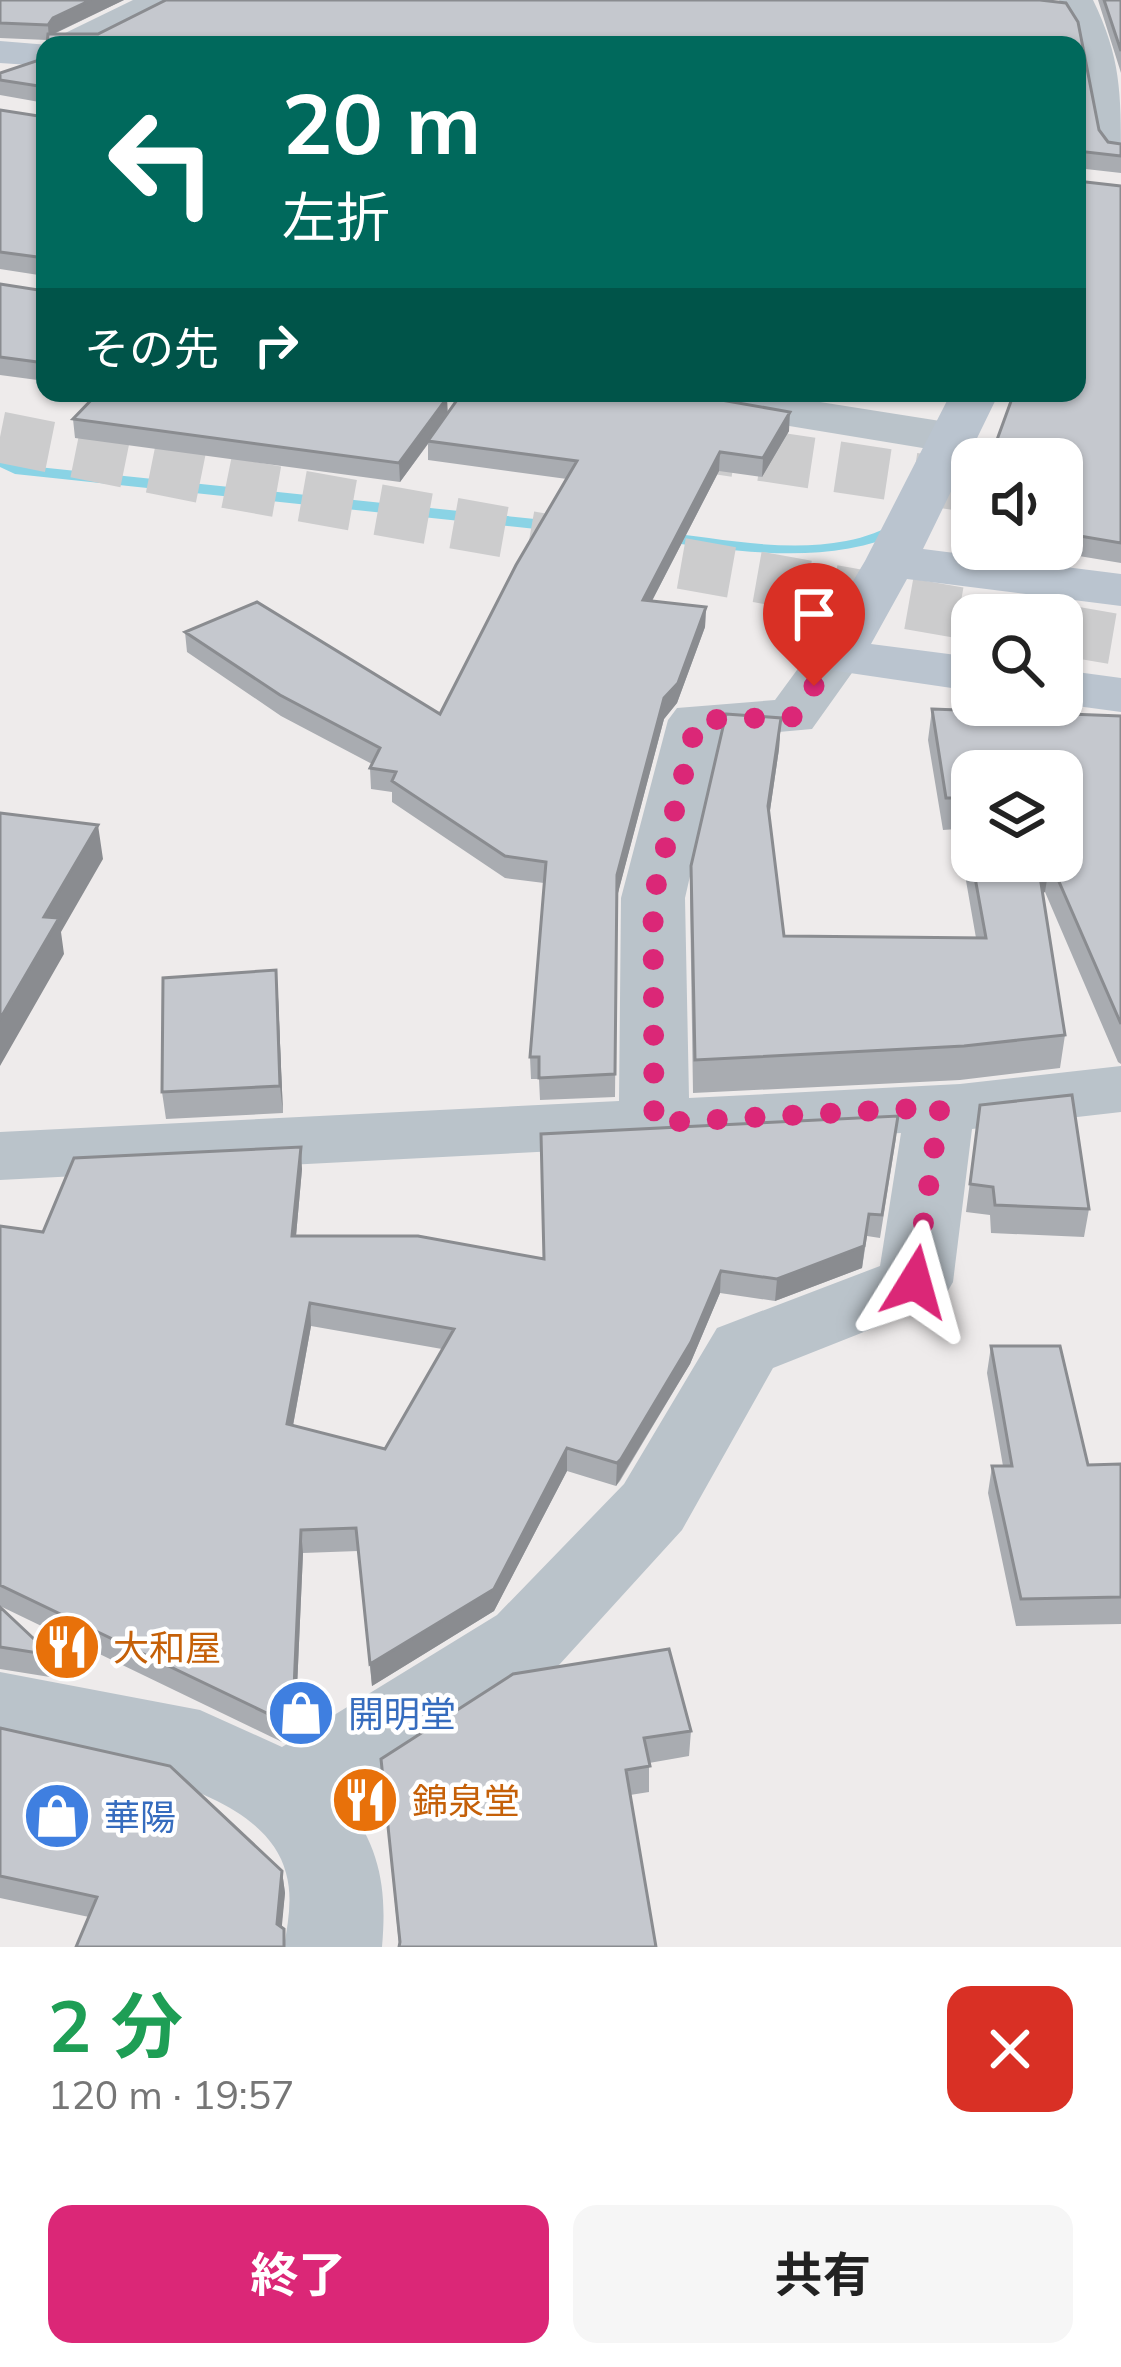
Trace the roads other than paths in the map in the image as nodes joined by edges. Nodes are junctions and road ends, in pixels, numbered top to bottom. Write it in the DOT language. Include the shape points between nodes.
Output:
graph roads {
  1 [pos="161,0"];
  2 [pos="1064,2"];
  3 [pos="88,36"];
  4 [pos="1110,37"];
  5 [pos="0,52"];
  6 [pos="36,55"];
  7 [pos="36,60"];
  8 [pos="0,76"];
  9 [pos="1121,146"];
  10 [pos="730,402"];
  11 [pos="971,402"];
  12 [pos="953,438"];
  13 [pos="951,442"];
  14 [pos="891,561"];
  15 [pos="1121,590"];
  16 [pos="836,656"];
  17 [pos="951,671"];
  18 [pos="1083,690"];
  19 [pos="1121,695"];
  20 [pos="1121,1089"];
  21 [pos="940,1107"];
  22 [pos="654,1123"];
  23 [pos="0,1156"];
  24 [pos="0,1708"];
  25 [pos="285,1794"];
  26 [pos="333,1947"];
  1 -- 3 [label="street"];
  2 -- 4 [label="street"];
  4 -- 9 [label="street"];
  5 -- 6 [label="main road"];
  7 -- 8 [label="street"];
  10 -- 12 [label="street"];
  11 -- 12 [label="main road"];
  13 -- 14 [label="main road"];
  14 -- 15 [label="main road"];
  14 -- 16 [label="main road"];
  16 -- 17 [label="main road"];
  16 -- 22 [label="street" via="792,717 697,720 653,898"];
  18 -- 19 [label="main road"];
  20 -- 21 [label="street"];
  21 -- 22 [label="street"];
  21 -- 25 [label="street" via="915,1282 745,1348 653,1507 528,1640"];
  22 -- 23 [label="street"];
  24 -- 25 [label="street" via="200,1748"];
  25 -- 26 [label="street" via="331,1856"];
}
